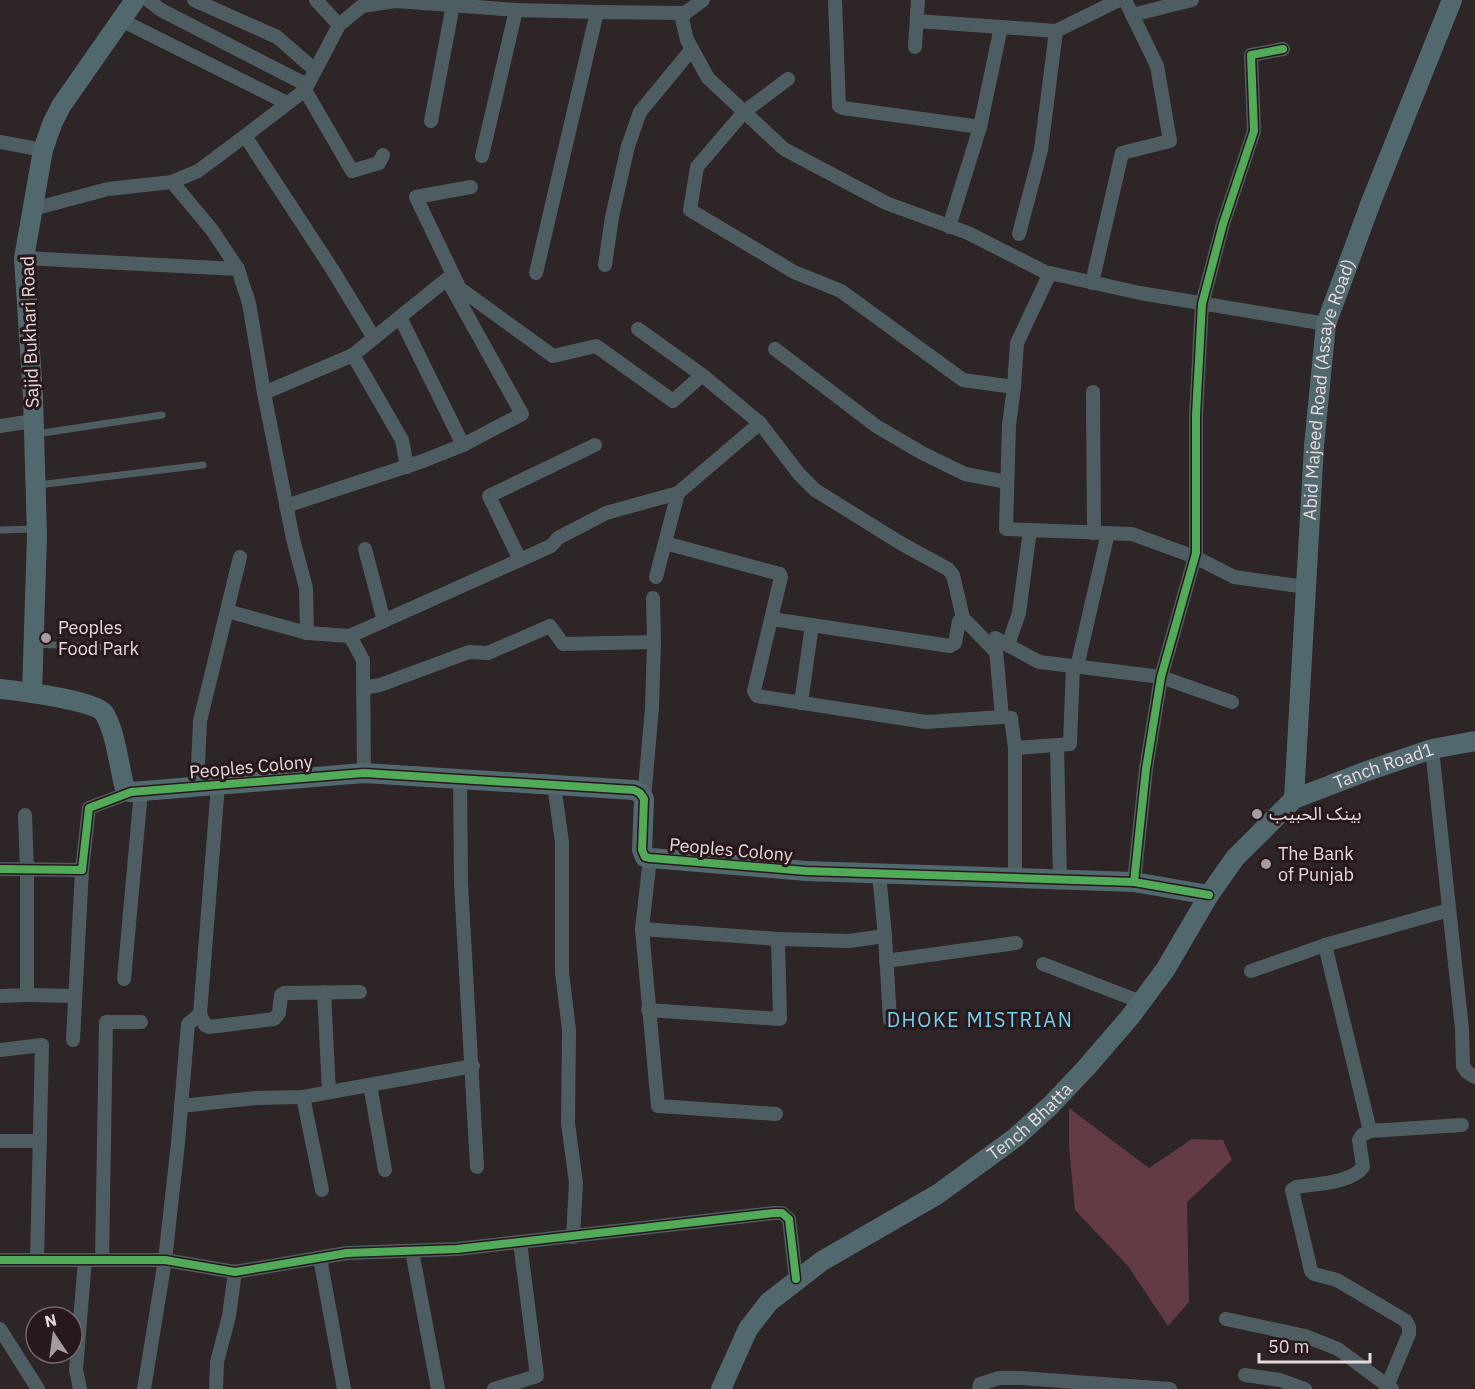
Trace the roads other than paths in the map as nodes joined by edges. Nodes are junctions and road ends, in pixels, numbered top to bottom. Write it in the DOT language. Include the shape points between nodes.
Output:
graph roads {
  1 [pos="135,0"];
  2 [pos="148,0"];
  3 [pos="194,0"];
  4 [pos="316,0"];
  5 [pos="703,0"];
  6 [pos="835,0"];
  7 [pos="918,0"];
  8 [pos="1119,0"];
  9 [pos="1125,0"];
  10 [pos="1192,0"];
  11 [pos="1452,0"];
  12 [pos="453,5"];
  13 [pos="516,10"];
  14 [pos="597,12"];
  15 [pos="685,13"];
  16 [pos="1132,15"];
  17 [pos="121,20"];
  18 [pos="917,21"];
  19 [pos="339,25"];
  20 [pos="1001,27"];
  21 [pos="1056,31"];
  22 [pos="915,47"];
  23 [pos="692,49"];
  24 [pos="1283,49"];
  25 [pos="315,70"];
  26 [pos="788,79"];
  27 [pos="306,88"];
  28 [pos="287,103"];
  29 [pos="744,112"];
  30 [pos="431,121"];
  31 [pos="980,127"];
  32 [pos="245,136"];
  33 [pos="0,142"];
  34 [pos="43,150"];
  35 [pos="383,155"];
  36 [pos="482,156"];
  37 [pos="172,182"];
  38 [pos="471,187"];
  39 [pos="33,209"];
  40 [pos="949,227"];
  41 [pos="1019,234"];
  42 [pos="24,258"];
  43 [pos="606,265"];
  44 [pos="238,269"];
  45 [pos="536,273"];
  46 [pos="1050,273"];
  47 [pos="447,279"];
  48 [pos="1092,283"];
  49 [pos="459,288"];
  50 [pos="1202,304"];
  51 [pos="400,317"];
  52 [pos="1326,324"];
  53 [pos="638,329"];
  54 [pos="374,338"];
  55 [pos="775,349"];
  56 [pos="353,355"];
  57 [pos="702,375"];
  58 [pos="1014,387"];
  59 [pos="1093,392"];
  60 [pos="264,393"];
  61 [pos="162,415"];
  62 [pos="760,423"];
  63 [pos="0,426"];
  64 [pos="33,428"];
  65 [pos="463,445"];
  66 [pos="595,445"];
  67 [pos="203,465"];
  68 [pos="406,467"];
  69 [pos="1007,482"];
  70 [pos="35,485"];
  71 [pos="678,493"];
  72 [pos="286,506"];
  73 [pos="36,529"];
  74 [pos="0,530"];
  75 [pos="1030,530"];
  76 [pos="1094,533"];
  77 [pos="1108,534"];
  78 [pos="665,543"];
  79 [pos="365,549"];
  80 [pos="240,557"];
  81 [pos="1195,557"];
  82 [pos="520,560"];
  83 [pos="656,577"];
  84 [pos="1306,587"];
  85 [pos="653,598"];
  86 [pos="227,611"];
  87 [pos="963,618"];
  88 [pos="772,619"];
  89 [pos="384,621"];
  90 [pos="812,625"];
  91 [pos="307,633"];
  92 [pos="350,636"];
  93 [pos="654,642"];
  94 [pos="32,644"];
  95 [pos="113,648"];
  96 [pos="1002,648"];
  97 [pos="1075,667"];
  98 [pos="1161,677"];
  99 [pos="363,688"];
  100 [pos="0,689"];
  101 [pos="32,693"];
  102 [pos="1232,702"];
  103 [pos="801,703"];
  104 [pos="1002,717"];
  105 [pos="1475,741"];
  106 [pos="1057,745"];
  107 [pos="1015,748"];
  108 [pos="1432,749"];
  109 [pos="364,773"];
  110 [pos="460,778"];
  111 [pos="218,785"];
  112 [pos="554,785"];
  113 [pos="196,787"];
  114 [pos="136,792"];
  115 [pos="644,799"];
  116 [pos="1294,799"];
  117 [pos="25,815"];
  118 [pos="650,858"];
  119 [pos="0,869"];
  120 [pos="27,870"];
  121 [pos="82,870"];
  122 [pos="879,874"];
  123 [pos="1015,878"];
  124 [pos="1060,879"];
  125 [pos="1134,882"];
  126 [pos="1209,895"];
  127 [pos="1449,910"];
  128 [pos="642,929"];
  129 [pos="885,936"];
  130 [pos="778,939"];
  131 [pos="1016,943"];
  132 [pos="1325,945"];
  133 [pos="886,961"];
  134 [pos="1043,964"];
  135 [pos="1251,971"];
  136 [pos="124,979"];
  137 [pos="324,992"];
  138 [pos="360,992"];
  139 [pos="27,995"];
  140 [pos="0,996"];
  141 [pos="75,996"];
  142 [pos="1141,1002"];
  143 [pos="648,1010"];
  144 [pos="200,1014"];
  145 [pos="890,1020"];
  146 [pos="141,1022"];
  147 [pos="73,1040"];
  148 [pos="0,1050"];
  149 [pos="473,1066"];
  150 [pos="1475,1077"];
  151 [pos="370,1085"];
  152 [pos="329,1092"];
  153 [pos="303,1097"];
  154 [pos="181,1106"];
  155 [pos="777,1114"];
  156 [pos="1462,1125"];
  157 [pos="1370,1131"];
  158 [pos="0,1141"];
  159 [pos="40,1142"];
  160 [pos="477,1167"];
  161 [pos="385,1170"];
  162 [pos="322,1190"];
  163 [pos="573,1237"];
  164 [pos="520,1242"];
  165 [pos="412,1251"];
  166 [pos="320,1258"];
  167 [pos="0,1260"];
  168 [pos="38,1260"];
  169 [pos="85,1260"];
  170 [pos="102,1260"];
  171 [pos="165,1260"];
  172 [pos="234,1272"];
  173 [pos="796,1279"];
  174 [pos="1226,1319"];
  175 [pos="0,1329"];
  176 [pos="1245,1375"];
  177 [pos="1280,1384"];
  178 [pos="1388,1388"];
  179 [pos="38,1389"];
  180 [pos="80,1389"];
  181 [pos="144,1389"];
  182 [pos="216,1389"];
  183 [pos="344,1389"];
  184 [pos="438,1389"];
  185 [pos="494,1389"];
  186 [pos="721,1389"];
  187 [pos="979,1389"];
  188 [pos="1170,1389"];
  189 [pos="1305,1389"];
  1 -- 17 [label="street, Sajid Bukhari Road"];
  2 -- 27 [label="street"];
  3 -- 25 [label="street" via="277,37"];
  4 -- 19 [label="street"];
  5 -- 15 [label="street"];
  6 -- 31 [label="street" via="839,106"];
  7 -- 18 [label="street"];
  8 -- 21 [label="street"];
  9 -- 16 [label="street"];
  10 -- 16 [label="street"];
  11 -- 52 [label="street, Abid Majeed Road (Assaye Road)"];
  12 -- 13 [label="street"];
  12 -- 19 [label="street" via="396,1 362,6"];
  12 -- 30 [label="street"];
  13 -- 14 [label="street"];
  13 -- 36 [label="street"];
  14 -- 15 [label="street"];
  14 -- 45 [label="street"];
  15 -- 23 [label="street" via="682,27"];
  16 -- 48 [label="street" via="1158,66 1170,141 1122,153"];
  17 -- 28 [label="street"];
  17 -- 34 [label="street, Sajid Bukhari Road" via="61,106"];
  18 -- 20 [label="street"];
  18 -- 22 [label="street"];
  19 -- 25 [label="street"];
  20 -- 21 [label="street"];
  20 -- 31 [label="street"];
  21 -- 41 [label="street" via="1041,150"];
  23 -- 29 [label="street" via="708,78"];
  23 -- 43 [label="street" via="640,112 612,217"];
  24 -- 50 [label="street" via="1251,55 1254,131"];
  25 -- 27 [label="street"];
  26 -- 29 [label="street"];
  27 -- 28 [label="street"];
  27 -- 35 [label="street" via="352,171 379,163"];
  28 -- 32 [label="street"];
  29 -- 40 [label="street" via="784,149 886,203"];
  29 -- 58 [label="street" via="697,167 690,210 794,272 841,291 963,380"];
  31 -- 40 [label="street"];
  32 -- 37 [label="street" via="198,171"];
  32 -- 54 [label="street"];
  33 -- 34 [label="street"];
  34 -- 39 [label="street, Sajid Bukhari Road"];
  37 -- 39 [label="street" via="108,189"];
  37 -- 44 [label="street"];
  38 -- 49 [label="street" via="416,197"];
  39 -- 42 [label="street, Sajid Bukhari Road"];
  40 -- 46 [label="street"];
  42 -- 44 [label="street"];
  42 -- 64 [label="street, Sajid Bukhari Road"];
  44 -- 60 [label="street" via="249,303"];
  46 -- 48 [label="street"];
  46 -- 58 [label="street" via="1017,343"];
  47 -- 49 [label="street"];
  47 -- 51 [label="street"];
  47 -- 65 [label="street" via="522,414"];
  48 -- 50 [label="street"];
  49 -- 57 [label="street" via="553,356 596,346 672,401"];
  50 -- 52 [label="street"];
  50 -- 81 [label="street"];
  51 -- 54 [label="street"];
  51 -- 65 [label="street"];
  52 -- 84 [label="street, Abid Majeed Road (Assaye Road)"];
  53 -- 57 [label="street"];
  54 -- 56 [label="street"];
  55 -- 69 [label="street" via="876,426 922,453 965,474"];
  56 -- 60 [label="street"];
  56 -- 68 [label="street" via="402,440"];
  57 -- 62 [label="street"];
  58 -- 69 [label="street"];
  59 -- 76 [label="street"];
  60 -- 72 [label="street"];
  61 -- 64 [label="lane"];
  62 -- 71 [label="street"];
  62 -- 87 [label="street" via="815,490 948,569 953,575"];
  63 -- 64 [label="street"];
  64 -- 70 [label="street, Sajid Bukhari Road"];
  65 -- 68 [label="street"];
  66 -- 82 [label="street" via="489,496"];
  67 -- 70 [label="lane"];
  68 -- 72 [label="street"];
  69 -- 75 [label="street" via="1006,529"];
  70 -- 73 [label="street, Sajid Bukhari Road"];
  71 -- 78 [label="street"];
  71 -- 82 [label="street" via="606,513"];
  72 -- 91 [label="street" via="306,588"];
  73 -- 74 [label="lane"];
  73 -- 94 [label="street, Sajid Bukhari Road"];
  75 -- 76 [label="street"];
  75 -- 96 [label="street" via="1019,613"];
  76 -- 77 [label="street"];
  77 -- 81 [label="street" via="1132,534"];
  77 -- 97 [label="street"];
  78 -- 83 [label="street"];
  78 -- 88 [label="street" via="780,574"];
  79 -- 89 [label="street"];
  80 -- 86 [label="street"];
  81 -- 84 [label="street" via="1234,577"];
  81 -- 98 [label="street"];
  82 -- 89 [label="street"];
  84 -- 116 [label="street, Abid Majeed Road (Assaye Road)"];
  85 -- 93 [label="street"];
  86 -- 91 [label="street"];
  86 -- 113 [label="street" via="200,721"];
  87 -- 90 [label="street" via="955,643 950,646"];
  87 -- 96 [label="street"];
  88 -- 90 [label="street"];
  88 -- 103 [label="street" via="754,694"];
  89 -- 92 [label="street"];
  90 -- 103 [label="street"];
  91 -- 92 [label="street"];
  92 -- 99 [label="street" via="363,660"];
  93 -- 99 [label="street" via="563,644 550,626 488,653 469,652"];
  93 -- 115 [label="street"];
  94 -- 95 [label="lane"];
  94 -- 101 [label="street, Sajid Bukhari Road"];
  96 -- 97 [label="street" via="1039,662"];
  96 -- 104 [label="street"];
  97 -- 98 [label="street"];
  97 -- 106 [label="street" via="1070,744"];
  98 -- 102 [label="street"];
  98 -- 125 [label="street"];
  99 -- 109 [label="street"];
  100 -- 101 [label="street"];
  101 -- 114 [label="street" via="95,705 111,733 124,785 127,791"];
  103 -- 104 [label="street" via="926,722"];
  104 -- 107 [label="street" via="1011,718"];
  105 -- 108 [label="street, Tanch Road1"];
  106 -- 107 [label="street"];
  106 -- 124 [label="street"];
  107 -- 123 [label="street"];
  108 -- 116 [label="street, Tanch Road1"];
  108 -- 127 [label="street"];
  109 -- 110 [label="street, Peoples Colony"];
  109 -- 111 [label="street, Peoples Colony"];
  110 -- 112 [label="street, Peoples Colony"];
  110 -- 149 [label="street" via="461,884"];
  111 -- 113 [label="street, Peoples Colony"];
  111 -- 144 [label="street"];
  112 -- 115 [label="street, Peoples Colony" via="634,790"];
  112 -- 163 [label="street" via="562,842 568,1123 576,1183"];
  113 -- 114 [label="street, Peoples Colony"];
  114 -- 121 [label="street" via="89,808"];
  114 -- 136 [label="street"];
  115 -- 118 [label="street, Peoples Colony" via="642,850"];
  116 -- 126 [label="street, Tench Bhatta" via="1235,858"];
  117 -- 120 [label="street"];
  118 -- 122 [label="street, Peoples Colony"];
  118 -- 128 [label="street"];
  119 -- 120 [label="street"];
  120 -- 121 [label="street"];
  120 -- 139 [label="street"];
  121 -- 141 [label="street"];
  122 -- 123 [label="street, Peoples Colony"];
  122 -- 129 [label="street"];
  123 -- 124 [label="street, Peoples Colony"];
  124 -- 125 [label="street, Peoples Colony"];
  125 -- 126 [label="street, Peoples Colony"];
  126 -- 142 [label="street, Tench Bhatta" via="1165,970"];
  127 -- 132 [label="street"];
  127 -- 150 [label="street" via="1462,1029 1462,1066"];
  128 -- 130 [label="street"];
  128 -- 143 [label="street"];
  129 -- 130 [label="street" via="849,941"];
  129 -- 133 [label="street"];
  130 -- 143 [label="street" via="780,1020"];
  131 -- 133 [label="street"];
  132 -- 135 [label="street"];
  132 -- 157 [label="street"];
  133 -- 145 [label="street"];
  134 -- 142 [label="street"];
  137 -- 138 [label="street"];
  137 -- 144 [label="street" via="284,993 274,1019 209,1027"];
  137 -- 152 [label="street"];
  139 -- 140 [label="street"];
  139 -- 141 [label="street"];
  141 -- 147 [label="street"];
  142 -- 173 [label="street, Tench Bhatta" via="1086,1068 1016,1137 938,1194 860,1237"];
  143 -- 155 [label="street" via="658,1106"];
  144 -- 154 [label="street" via="188,1024"];
  146 -- 170 [label="street" via="106,1022"];
  148 -- 159 [label="street" via="42,1045"];
  149 -- 151 [label="street"];
  149 -- 160 [label="street"];
  151 -- 152 [label="street"];
  151 -- 161 [label="street"];
  152 -- 153 [label="street"];
  153 -- 154 [label="street"];
  153 -- 162 [label="street"];
  154 -- 171 [label="street"];
  156 -- 157 [label="street"];
  157 -- 178 [label="street" via="1359,1140 1363,1167 1359,1173 1340,1181 1296,1187 1292,1194 1311,1270 1347,1286 1406,1321 1409,1327"];
  158 -- 159 [label="street"];
  159 -- 168 [label="street"];
  163 -- 164 [label="street"];
  163 -- 173 [label="street" via="782,1213 789,1219"];
  164 -- 165 [label="street"];
  164 -- 185 [label="street" via="537,1376"];
  165 -- 166 [label="street"];
  165 -- 184 [label="street"];
  166 -- 172 [label="street"];
  166 -- 183 [label="street"];
  167 -- 168 [label="street"];
  168 -- 169 [label="street"];
  169 -- 170 [label="street"];
  169 -- 180 [label="street" via="76,1370"];
  170 -- 171 [label="street"];
  171 -- 172 [label="street"];
  171 -- 181 [label="street"];
  172 -- 182 [label="street" via="229,1316 217,1362"];
  173 -- 186 [label="street, Tench Bhatta" via="769,1302 748,1329"];
  174 -- 178 [label="street" via="1305,1336 1338,1349"];
  175 -- 179 [label="street"];
  176 -- 177 [label="street"];
  177 -- 189 [label="street"];
  187 -- 188 [label="street" via="980,1384 999,1378"];
}
